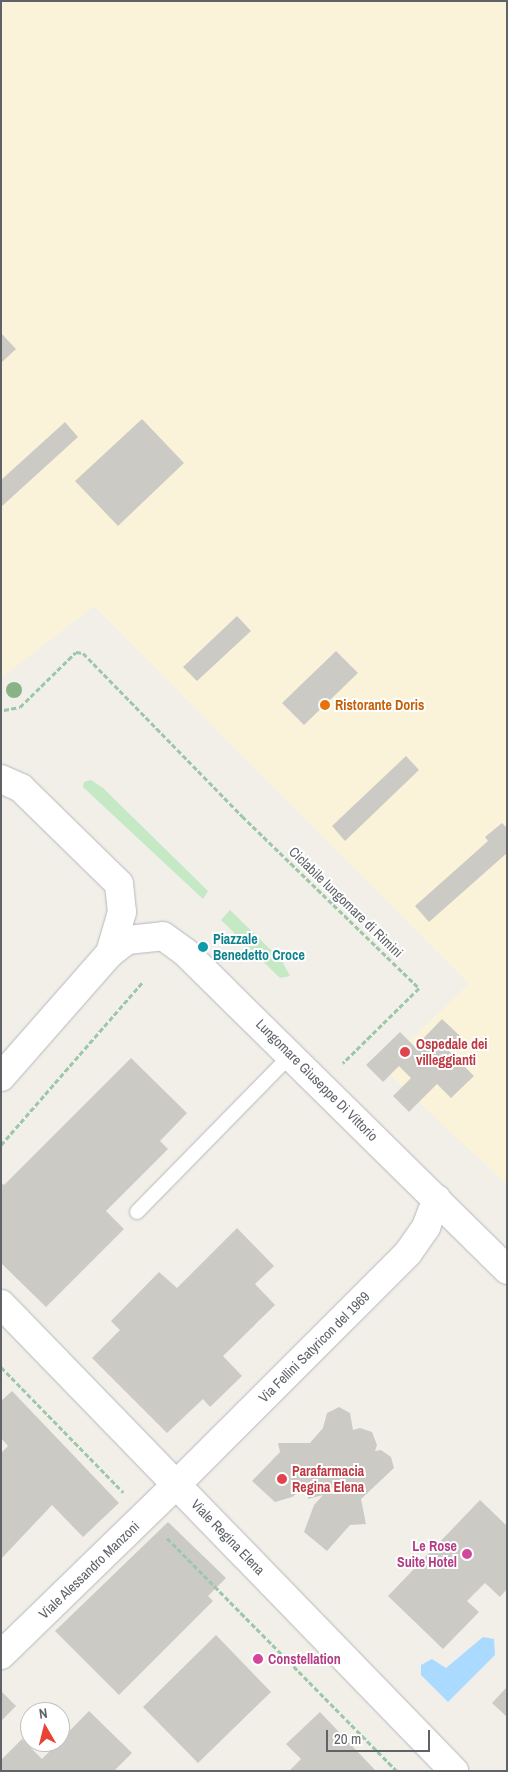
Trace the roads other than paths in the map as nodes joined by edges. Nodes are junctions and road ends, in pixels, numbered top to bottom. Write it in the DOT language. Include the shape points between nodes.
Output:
graph roads {
  1 [pos="1,780"];
  2 [pos="110,953"];
  3 [pos="291,1056"];
  4 [pos="1,1077"];
  5 [pos="437,1199"];
  6 [pos="137,1212"];
  7 [pos="507,1270"];
  8 [pos="1,1304"];
  9 [pos="177,1484"];
  10 [pos="1,1655"];
  11 [pos="454,1771"];
  1 -- 2 [label="street" via="21,788 119,884 122,912"];
  2 -- 3 [label="street, Lungomare Giuseppe Di Vittorio" via="127,940 163,936 185,952"];
  2 -- 4 [label="street"];
  3 -- 5 [label="street, Lungomare Giuseppe Di Vittorio"];
  3 -- 6 [label="lane"];
  5 -- 7 [label="street, Lungomare Giuseppe Di Vittorio"];
  5 -- 9 [label="street, Via Fellini Satyricon del 1969" via="426,1227 408,1253"];
  8 -- 9 [label="street, Viale Regina Elena"];
  9 -- 10 [label="street, Viale Alessandro Manzoni"];
  9 -- 11 [label="street, Viale Regina Elena"];
}
